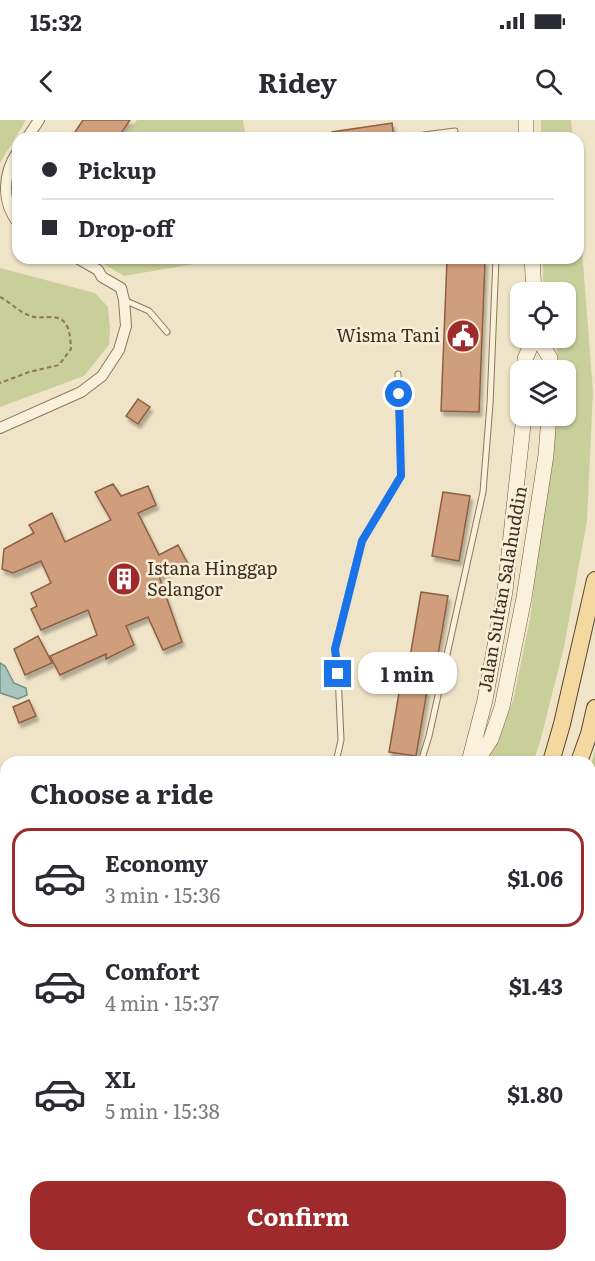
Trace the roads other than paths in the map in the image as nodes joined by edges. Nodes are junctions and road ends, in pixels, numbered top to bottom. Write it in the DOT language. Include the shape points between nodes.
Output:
graph roads {
  1 [pos="12,162"];
  2 [pos="12,213"];
  3 [pos="88,264"];
  4 [pos="496,264"];
  5 [pos="532,264"];
  6 [pos="533,282"];
  7 [pos="124,300"];
  8 [pos="167,332"];
  9 [pos="398,374"];
  10 [pos="523,426"];
  11 [pos="548,426"];
  12 [pos="0,428"];
  13 [pos="595,580"];
  14 [pos="595,708"];
  15 [pos="337,756"];
  16 [pos="423,756"];
  17 [pos="471,756"];
  18 [pos="480,756"];
  19 [pos="553,756"];
  20 [pos="581,756"];
  1 -- 2 [label="street" via="5,179"];
  3 -- 7 [label="street" via="121,288"];
  4 -- 16 [label="lane" via="483,492"];
  5 -- 6 [label="street"];
  7 -- 8 [label="lane" via="149,311"];
  7 -- 12 [label="street" via="126,326 119,350 102,376 81,392"];
  9 -- 15 [label="lane" via="401,476 362,541 335,649 341,740"];
  10 -- 17 [label="street, Jalan Sultan Salahuddin" via="505,591"];
  11 -- 18 [label="street, Jalan Sultan Salahuddin" via="525,598 502,707 491,739"];
  13 -- 19 [label="main road"];
  14 -- 20 [label="main road"];
}
